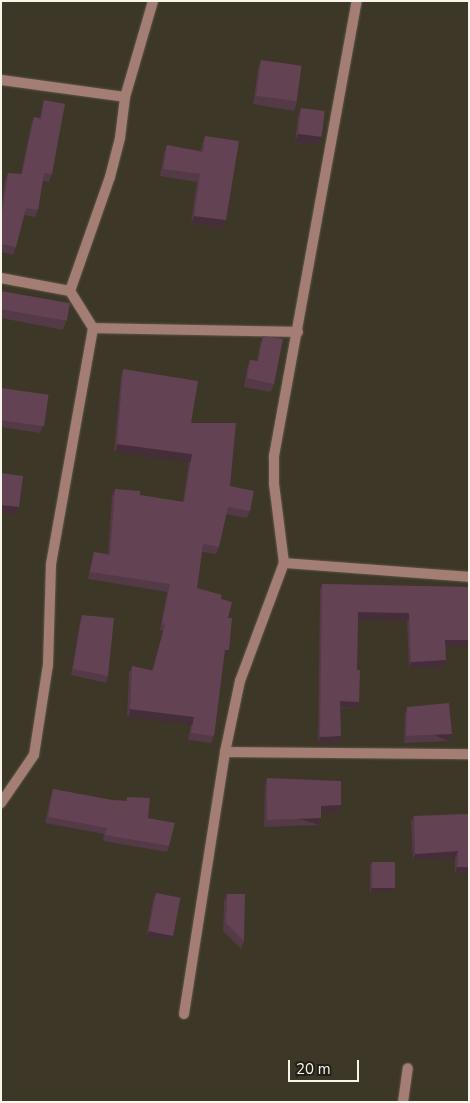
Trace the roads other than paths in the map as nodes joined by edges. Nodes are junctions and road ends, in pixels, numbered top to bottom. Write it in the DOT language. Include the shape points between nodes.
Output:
graph roads {
  1 [pos="153,1"];
  2 [pos="357,1"];
  3 [pos="1,80"];
  4 [pos="125,97"];
  5 [pos="1,278"];
  6 [pos="70,292"];
  7 [pos="93,328"];
  8 [pos="298,332"];
  9 [pos="284,563"];
  10 [pos="469,577"];
  11 [pos="225,752"];
  12 [pos="469,754"];
  13 [pos="1,803"];
  14 [pos="184,1014"];
  15 [pos="408,1068"];
  16 [pos="403,1102"];
  1 -- 4 [label="street"];
  2 -- 8 [label="street"];
  3 -- 4 [label="street"];
  4 -- 6 [label="street" via="120,138 110,177"];
  5 -- 6 [label="street"];
  6 -- 7 [label="street"];
  7 -- 8 [label="street"];
  7 -- 13 [label="street" via="51,564 48,665 34,755"];
  8 -- 9 [label="street" via="274,456 274,484"];
  9 -- 10 [label="street"];
  9 -- 11 [label="street" via="240,681"];
  11 -- 12 [label="street"];
  11 -- 14 [label="street"];
  15 -- 16 [label="street"];
}
